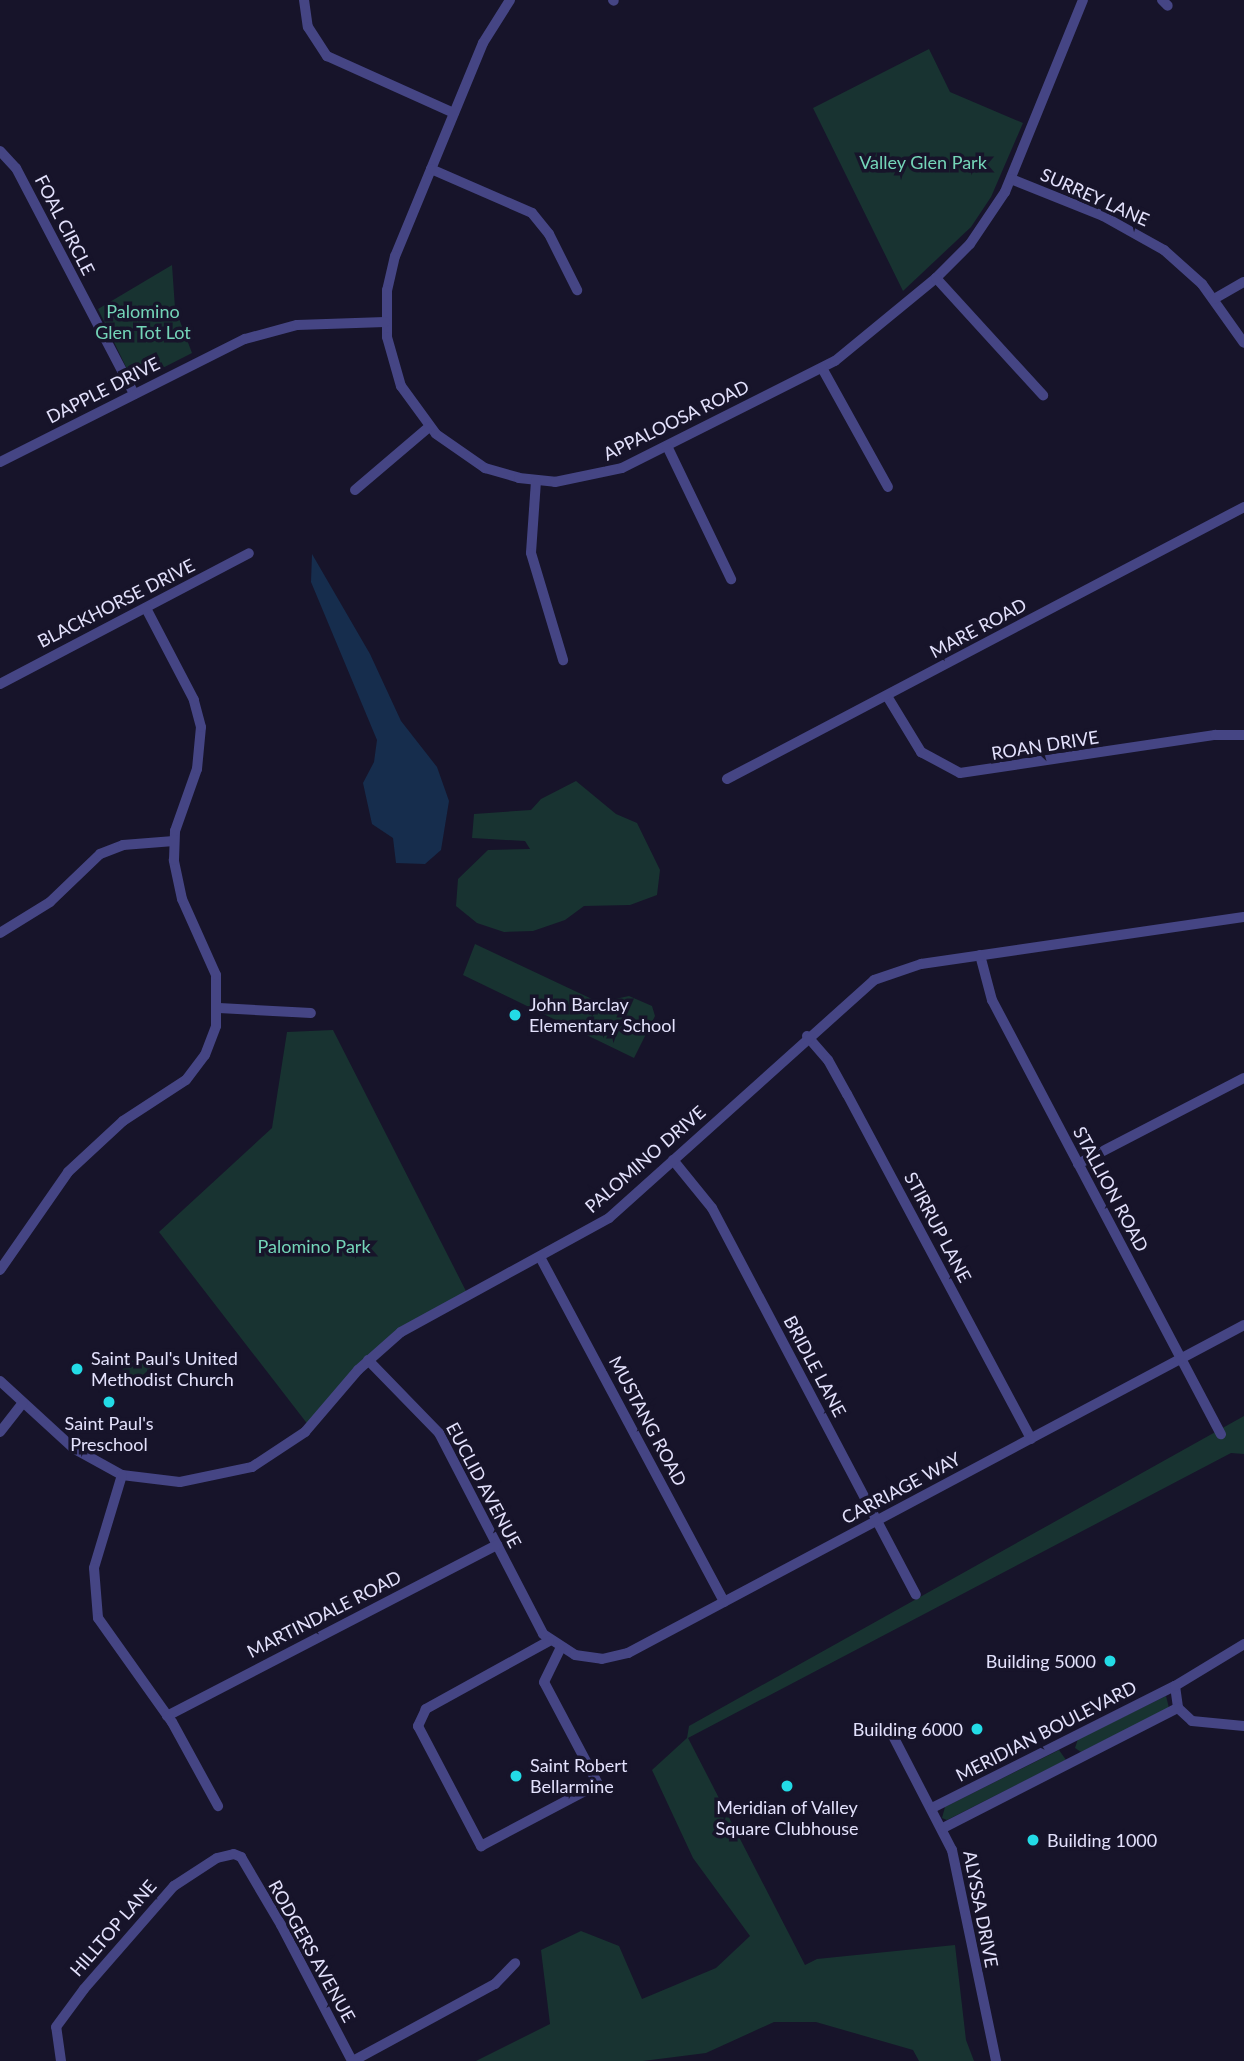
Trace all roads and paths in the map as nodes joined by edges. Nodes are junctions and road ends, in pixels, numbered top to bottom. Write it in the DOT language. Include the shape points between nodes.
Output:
graph roads {
  1 [pos="304,0"];
  2 [pos="510,0"];
  3 [pos="1083,0"];
  4 [pos="454,113"];
  5 [pos="0,151"];
  6 [pos="431,169"];
  7 [pos="1011,179"];
  8 [pos="936,278"];
  9 [pos="1244,282"];
  10 [pos="577,290"];
  11 [pos="1214,299"];
  12 [pos="385,322"];
  13 [pos="1244,343"];
  14 [pos="822,368"];
  15 [pos="134,394"];
  16 [pos="1043,395"];
  17 [pos="429,427"];
  18 [pos="667,446"];
  19 [pos="0,462"];
  20 [pos="536,481"];
  21 [pos="888,487"];
  22 [pos="355,490"];
  23 [pos="1244,507"];
  24 [pos="249,554"];
  25 [pos="731,579"];
  26 [pos="146,608"];
  27 [pos="563,660"];
  28 [pos="0,684"];
  29 [pos="887,696"];
  30 [pos="1244,735"];
  31 [pos="727,779"];
  32 [pos="174,841"];
  33 [pos="1244,917"];
  34 [pos="0,933"];
  35 [pos="980,955"];
  36 [pos="219,1009"];
  37 [pos="311,1013"];
  38 [pos="807,1036"];
  39 [pos="1244,1078"];
  40 [pos="673,1160"];
  41 [pos="1078,1164"];
  42 [pos="540,1257"];
  43 [pos="0,1270"];
  44 [pos="1244,1325"];
  45 [pos="368,1360"];
  46 [pos="1181,1360"];
  47 [pos="0,1381"];
  48 [pos="23,1403"];
  49 [pos="0,1432"];
  50 [pos="1221,1434"];
  51 [pos="1031,1439"];
  52 [pos="122,1475"];
  53 [pos="877,1521"];
  54 [pos="497,1545"];
  55 [pos="916,1595"];
  56 [pos="724,1602"];
  57 [pos="549,1641"];
  58 [pos="1244,1644"];
  59 [pos="565,1651"];
  60 [pos="1175,1686"];
  61 [pos="1178,1708"];
  62 [pos="167,1716"];
  63 [pos="1244,1726"];
  64 [pos="892,1734"];
  65 [pos="219,1806"];
  66 [pos="932,1808"];
  67 [pos="943,1828"];
  68 [pos="241,1857"];
  69 [pos="515,1963"];
  70 [pos="61,2061"];
  71 [pos="353,2061"];
  72 [pos="996,2061"];
  1 -- 4 [label="street" via="312,36 327,57"];
  2 -- 4 [label="street, APPALOOSA ROAD" via="482,43"];
  3 -- 7 [label="street, APPALOOSA ROAD"];
  4 -- 6 [label="street, APPALOOSA ROAD"];
  5 -- 15 [label="street, FOAL CIRCLE" via="16,168"];
  6 -- 10 [label="street" via="532,213 549,234"];
  6 -- 12 [label="street, APPALOOSA ROAD" via="395,256"];
  7 -- 8 [label="street, APPALOOSA ROAD" via="983,227"];
  7 -- 11 [label="street, SURREY LANE" via="1131,229 1179,262"];
  8 -- 14 [label="street, APPALOOSA ROAD" via="862,342"];
  8 -- 16 [label="street"];
  9 -- 11 [label="street"];
  11 -- 13 [label="street, SURREY LANE"];
  12 -- 15 [label="street, DAPPLE DRIVE" via="314,324 264,332"];
  12 -- 17 [label="street, APPALOOSA ROAD" via="395,372"];
  14 -- 18 [label="street, APPALOOSA ROAD"];
  14 -- 21 [label="street"];
  15 -- 19 [label="street, DAPPLE DRIVE"];
  17 -- 20 [label="street, APPALOOSA ROAD" via="475,463"];
  17 -- 22 [label="street"];
  18 -- 20 [label="street, APPALOOSA ROAD" via="598,475"];
  18 -- 25 [label="street"];
  20 -- 27 [label="street" via="531,553"];
  23 -- 29 [label="street, MARE ROAD"];
  24 -- 26 [label="street, BLACKHORSE DRIVE"];
  26 -- 28 [label="street, BLACKHORSE DRIVE"];
  26 -- 32 [label="street" via="194,700 201,727 197,769 179,812"];
  29 -- 30 [label="street, ROAN DRIVE" via="921,752 960,773 1215,735"];
  29 -- 31 [label="street, MARE ROAD"];
  32 -- 34 [label="street" via="123,845 100,854 50,902"];
  32 -- 36 [label="street" via="176,880 211,960"];
  33 -- 35 [label="street, PALOMINO DRIVE"];
  35 -- 38 [label="street, PALOMINO DRIVE" via="883,975 860,988"];
  35 -- 41 [label="street, STALLION ROAD" via="992,1000"];
  36 -- 37 [label="street"];
  36 -- 43 [label="street" via="212,1041 196,1068 174,1090 123,1121 77,1161"];
  38 -- 40 [label="street, PALOMINO DRIVE"];
  38 -- 51 [label="street, STIRRUP LANE" via="848,1094"];
  39 -- 41 [label="street"];
  40 -- 42 [label="street, PALOMINO DRIVE" via="609,1218"];
  40 -- 53 [label="street, BRIDLE LANE" via="712,1208"];
  41 -- 46 [label="street, STALLION ROAD"];
  42 -- 45 [label="street, PALOMINO DRIVE" via="417,1321"];
  42 -- 56 [label="street, MUSTANG ROAD"];
  44 -- 46 [label="street, CARRIAGE WAY"];
  45 -- 52 [label="street, PALOMINO DRIVE" via="305,1432 252,1467 180,1482"];
  45 -- 54 [label="street, EUCLID AVENUE" via="439,1433"];
  46 -- 50 [label="street, STALLION ROAD"];
  46 -- 51 [label="street, CARRIAGE WAY"];
  47 -- 48 [label="street, PALOMINO DRIVE"];
  48 -- 49 [label="street"];
  48 -- 52 [label="street, PALOMINO DRIVE" via="73,1448"];
  51 -- 53 [label="street, CARRIAGE WAY"];
  52 -- 62 [label="street" via="98,1548 94,1596 104,1632"];
  53 -- 55 [label="street, BRIDLE LANE"];
  53 -- 56 [label="street, CARRIAGE WAY"];
  54 -- 57 [label="street, EUCLID AVENUE"];
  54 -- 62 [label="street, MARTINDALE ROAD"];
  56 -- 59 [label="street, CARRIAGE WAY" via="618,1657 591,1659"];
  57 -- 59 [label="street, EUCLID AVENUE"];
  57 -- 59 [label="street" via="426,1709 418,1726 481,1846 598,1784 544,1682"];
  58 -- 60 [label="street, MERIDIAN BOULEVARD"];
  60 -- 61 [label="street"];
  60 -- 66 [label="street, MERIDIAN BOULEVARD"];
  61 -- 63 [label="street" via="1197,1723"];
  61 -- 67 [label="street"];
  62 -- 65 [label="street"];
  64 -- 66 [label="street, ALYSSA DRIVE"];
  66 -- 67 [label="street, ALYSSA DRIVE"];
  67 -- 72 [label="street, ALYSSA DRIVE" via="953,1850"];
  68 -- 70 [label="street, HILLTOP LANE" via="217,1858 174,1886 147,1914 61,2018 55,2034 63,2052"];
  68 -- 71 [label="street, RODGERS AVENUE"];
  69 -- 71 [label="street" via="495,1984"];
}
